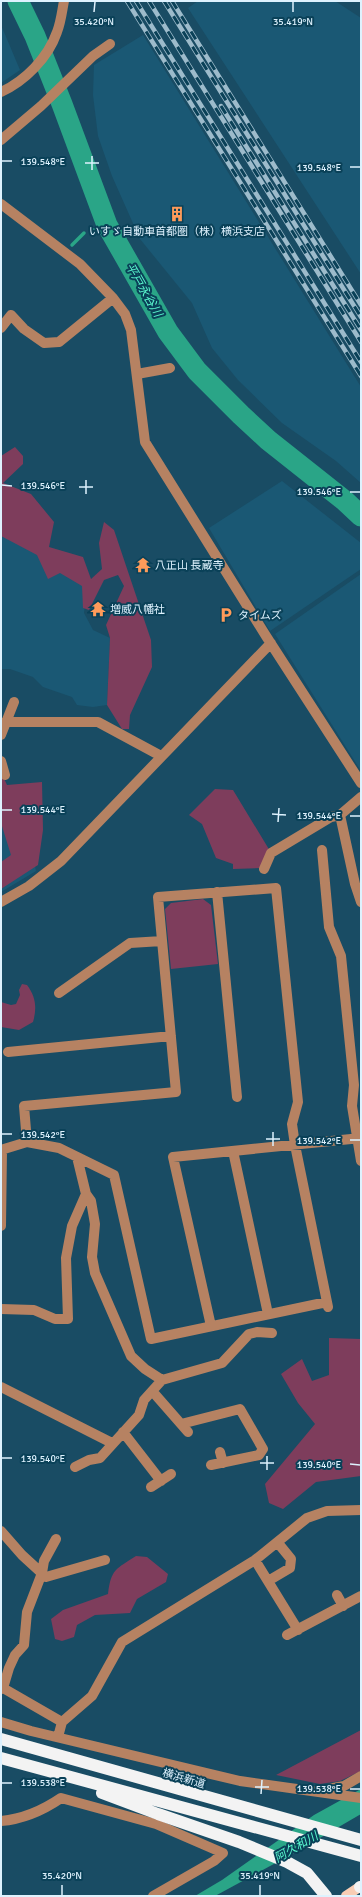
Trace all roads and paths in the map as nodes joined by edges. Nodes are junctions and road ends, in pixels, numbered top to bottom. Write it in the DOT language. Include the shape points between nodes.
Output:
graph roads {
  1 [pos="64,1"];
  2 [pos="110,44"];
  3 [pos="1,92"];
  4 [pos="1,140"];
  5 [pos="1,204"];
  6 [pos="113,298"];
  7 [pos="1,328"];
  8 [pos="170,368"];
  9 [pos="137,374"];
  10 [pos="271,643"];
  11 [pos="14,702"];
  12 [pos="5,722"];
  13 [pos="1,735"];
  14 [pos="161,756"];
  15 [pos="1,761"];
  16 [pos="4,775"];
  17 [pos="361,783"];
  18 [pos="361,797"];
  19 [pos="340,815"];
  20 [pos="322,850"];
  21 [pos="264,869"];
  22 [pos="217,892"];
  23 [pos="1,902"];
  24 [pos="361,902"];
  25 [pos="162,941"];
  26 [pos="59,993"];
  27 [pos="171,1036"];
  28 [pos="8,1052"];
  29 [pos="237,1097"];
  30 [pos="359,1138"];
  31 [pos="27,1142"];
  32 [pos="295,1145"];
  33 [pos="2,1150"];
  34 [pos="233,1151"];
  35 [pos="77,1157"];
  36 [pos="361,1161"];
  37 [pos="86,1194"];
  38 [pos="1,1226"];
  39 [pos="1,1309"];
  40 [pos="268,1314"];
  41 [pos="211,1326"];
  42 [pos="272,1333"];
  43 [pos="162,1380"];
  44 [pos="1,1386"];
  45 [pos="153,1392"];
  46 [pos="181,1424"];
  47 [pos="123,1432"];
  48 [pos="188,1432"];
  49 [pos="112,1444"];
  50 [pos="220,1452"];
  51 [pos="223,1463"];
  52 [pos="211,1465"];
  53 [pos="75,1467"];
  54 [pos="171,1474"];
  55 [pos="161,1480"];
  56 [pos="151,1488"];
  57 [pos="361,1510"];
  58 [pos="1,1531"];
  59 [pos="56,1539"];
  60 [pos="278,1543"];
  61 [pos="106,1560"];
  62 [pos="255,1560"];
  63 [pos="42,1573"];
  64 [pos="268,1581"];
  65 [pos="337,1595"];
  66 [pos="361,1596"];
  67 [pos="343,1606"];
  68 [pos="298,1630"];
  69 [pos="287,1635"];
  70 [pos="2,1689"];
  71 [pos="1,1722"];
  72 [pos="62,1722"];
  73 [pos="58,1737"];
  74 [pos="1,1739"];
  75 [pos="1,1758"];
  76 [pos="32,1766"];
  77 [pos="361,1776"];
  78 [pos="316,1792"];
  79 [pos="361,1798"];
  80 [pos="1,1821"];
  81 [pos="361,1840"];
  82 [pos="361,1856"];
  83 [pos="361,1887"];
  84 [pos="154,1896"];
  85 [pos="326,1896"];
  86 [pos="346,1896"];
  1 -- 3 [label="street" via="57,32 46,54 27,76"];
  2 -- 4 [label="street" via="93,56"];
  5 -- 6 [label="street" via="70,254"];
  6 -- 7 [label="street" via="59,342 44,343 24,329 11,315"];
  6 -- 9 [label="street" via="128,312"];
  8 -- 9 [label="street"];
  9 -- 10 [label="street" via="145,442"];
  10 -- 14 [label="street"];
  10 -- 17 [label="street"];
  11 -- 12 [label="street"];
  12 -- 13 [label="street"];
  12 -- 14 [label="street" via="98,722"];
  14 -- 23 [label="street" via="61,861 29,886"];
  15 -- 16 [label="street"];
  18 -- 19 [label="street"];
  19 -- 21 [label="street" via="331,817 271,854"];
  19 -- 24 [label="street"];
  20 -- 30 [label="street" via="329,927 341,956 354,1085 352,1106"];
  22 -- 25 [label="street" via="158,897"];
  22 -- 29 [label="street"];
  22 -- 32 [label="street" via="276,888 298,1102 292,1124"];
  25 -- 26 [label="street" via="130,943"];
  25 -- 27 [label="street"];
  27 -- 28 [label="street"];
  27 -- 31 [label="street" via="176,1092 24,1106"];
  30 -- 32 [label="street"];
  30 -- 36 [label="street"];
  31 -- 33 [label="street"];
  31 -- 35 [label="street" via="59,1148"];
  32 -- 34 [label="street"];
  32 -- 40 [label="street" via="328,1305"];
  33 -- 38 [label="street"];
  34 -- 40 [label="street"];
  34 -- 41 [label="street" via="173,1157"];
  35 -- 37 [label="street"];
  35 -- 41 [label="street" via="114,1175 151,1339"];
  37 -- 39 [label="street" via="72,1226 66,1258 68,1319 55,1319 34,1310"];
  37 -- 43 [label="street" via="91,1201 95,1224 92,1257 95,1273 131,1356"];
  40 -- 41 [label="street"];
  42 -- 43 [label="street" via="249,1334 222,1363"];
  43 -- 45 [label="street"];
  44 -- 49 [label="street"];
  45 -- 46 [label="street"];
  45 -- 47 [label="street" via="144,1400 139,1415"];
  46 -- 48 [label="street"];
  46 -- 51 [label="street" via="240,1409 263,1449 259,1455"];
  47 -- 49 [label="street"];
  47 -- 55 [label="street"];
  49 -- 53 [label="street" via="100,1458"];
  50 -- 51 [label="street"];
  51 -- 52 [label="street"];
  54 -- 55 [label="street"];
  55 -- 56 [label="street"];
  57 -- 60 [label="street" via="327,1511 307,1518"];
  58 -- 63 [label="street"];
  59 -- 63 [label="street" via="44,1562"];
  60 -- 62 [label="street"];
  60 -- 64 [label="street" via="291,1559 290,1568"];
  61 -- 63 [label="street" via="46,1577"];
  62 -- 64 [label="street"];
  62 -- 72 [label="street" via="122,1642 92,1696"];
  63 -- 70 [label="street" via="27,1612 24,1645 15,1654"];
  64 -- 68 [label="street"];
  65 -- 67 [label="street"];
  66 -- 67 [label="street"];
  67 -- 68 [label="street"];
  68 -- 69 [label="street"];
  70 -- 72 [label="street"];
  71 -- 73 [label="street"];
  72 -- 73 [label="street"];
  73 -- 78 [label="street" via="240,1781"];
  74 -- 81 [label="highway, 横浜新道"];
  75 -- 76 [label="highway"];
  76 -- 82 [label="highway"];
  76 -- 85 [label="highway" via="287,1862 307,1872"];
  77 -- 78 [label="street" via="344,1786"];
  78 -- 79 [label="street"];
  80 -- 84 [label="street" via="36,1814 61,1798 156,1824 223,1853 214,1861"];
  83 -- 86 [label="main road"];
}
